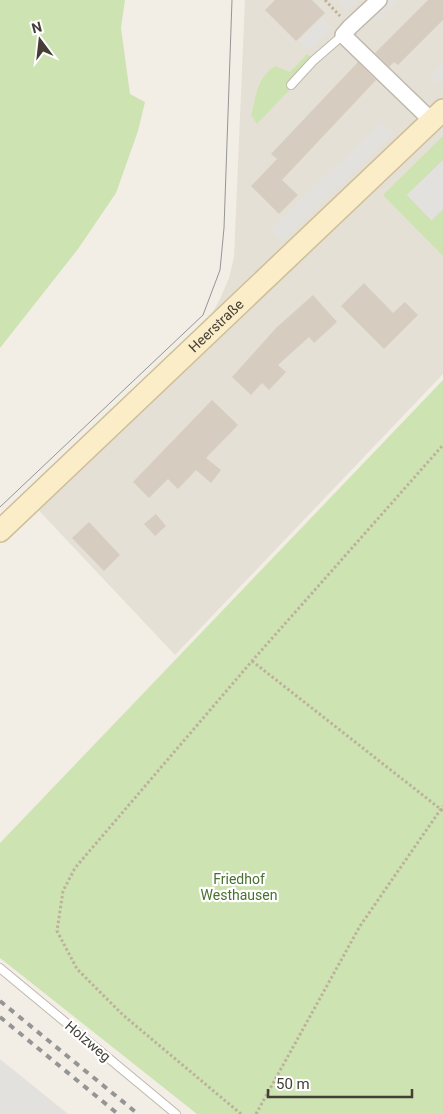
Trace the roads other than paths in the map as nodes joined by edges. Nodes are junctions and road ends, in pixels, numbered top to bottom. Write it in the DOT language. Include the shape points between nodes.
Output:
graph roads {
  1 [pos="379,0"];
  2 [pos="343,35"];
  3 [pos="291,85"];
  4 [pos="437,115"];
  5 [pos="0,531"];
  6 [pos="0,968"];
  7 [pos="176,1114"];
  1 -- 2 [label="street"];
  2 -- 3 [label="lane"];
  2 -- 4 [label="street, Heerstraße"];
  4 -- 5 [label="main road, Heerstraße"];
  6 -- 7 [label="lane, Holzweg"];
}
